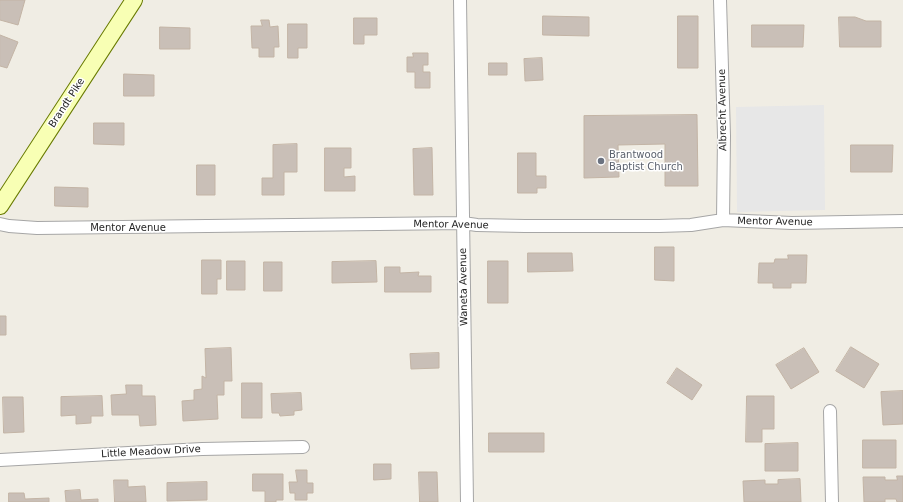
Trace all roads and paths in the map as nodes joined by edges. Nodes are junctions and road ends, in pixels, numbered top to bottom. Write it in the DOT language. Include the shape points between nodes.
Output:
graph roads {
  1 [pos="134,0"];
  2 [pos="460,0"];
  3 [pos="720,0"];
  4 [pos="0,206"];
  5 [pos="723,220"];
  6 [pos="903,221"];
  7 [pos="463,223"];
  8 [pos="0,224"];
  9 [pos="830,411"];
  10 [pos="303,447"];
  11 [pos="0,460"];
  12 [pos="467,502"];
  13 [pos="832,502"];
  1 -- 4 [label="main road, Brandt Pike"];
  2 -- 7 [label="street, Waneta Avenue"];
  3 -- 5 [label="street, Albrecht Avenue" via="724,136"];
  5 -- 6 [label="street, Mentor Avenue" via="792,223"];
  5 -- 7 [label="street, Mentor Avenue" via="691,225 658,226 477,226"];
  7 -- 8 [label="street, Mentor Avenue" via="37,228"];
  7 -- 12 [label="street, Waneta Avenue"];
  9 -- 13 [label="street"];
  10 -- 11 [label="street, Little Meadow Drive" via="202,449"];
}
